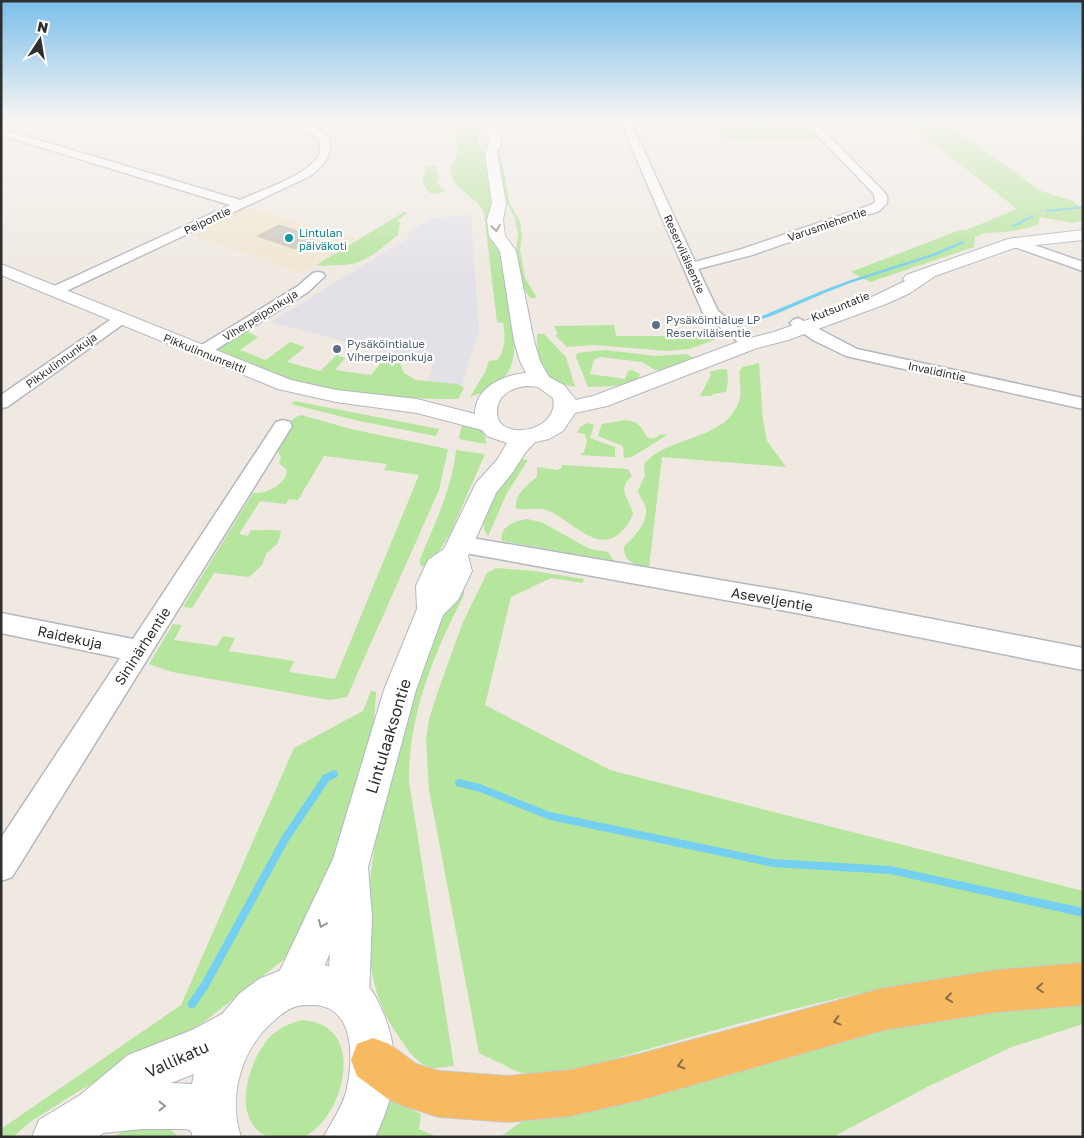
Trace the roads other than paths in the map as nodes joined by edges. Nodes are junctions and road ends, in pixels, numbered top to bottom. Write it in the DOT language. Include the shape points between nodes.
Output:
graph roads {
  1 [pos="135,172"];
  2 [pos="308,172"];
  3 [pos="494,172"];
  4 [pos="648,172"];
  5 [pos="858,172"];
  6 [pos="499,202"];
  7 [pos="242,204"];
  8 [pos="511,219"];
  9 [pos="1083,228"];
  10 [pos="1083,235"];
  11 [pos="1014,242"];
  12 [pos="691,267"];
  13 [pos="1083,267"];
  14 [pos="1,269"];
  15 [pos="318,276"];
  16 [pos="55,291"];
  17 [pos="121,319"];
  18 [pos="802,325"];
  19 [pos="524,342"];
  20 [pos="752,343"];
  21 [pos="201,352"];
  22 [pos="511,382"];
  23 [pos="555,393"];
  24 [pos="487,400"];
  25 [pos="1,403"];
  26 [pos="1083,404"];
  27 [pos="417,406"];
  28 [pos="283,426"];
  29 [pos="492,428"];
  30 [pos="527,437"];
  31 [pos="485,489"];
  32 [pos="457,550"];
  33 [pos="1,623"];
  34 [pos="138,651"];
  35 [pos="1083,659"];
  36 [pos="350,864"];
  37 [pos="1,866"];
  38 [pos="1083,984"];
  39 [pos="294,985"];
  40 [pos="348,996"];
  41 [pos="238,1029"];
  42 [pos="373,1060"];
  43 [pos="96,1111"];
  44 [pos="215,1125"];
  45 [pos="56,1137"];
  46 [pos="348,1137"];
  1 -- 7 [label="street"];
  2 -- 7 [label="street, Peipontie"];
  3 -- 6 [label="street"];
  4 -- 12 [label="street, Reserviläisentie"];
  5 -- 12 [label="street, Varusmiehentie" via="881,196 881,203 875,208"];
  6 -- 8 [label="street"];
  6 -- 19 [label="street, one-way" via="495,220 497,236 511,243"];
  7 -- 16 [label="street, Peipontie"];
  9 -- 11 [label="street" via="1025,234"];
  10 -- 11 [label="street"];
  11 -- 13 [label="street"];
  11 -- 18 [label="street, Kutsuntatie" via="929,274 887,296"];
  12 -- 20 [label="street, Reserviläisentie" via="711,313"];
  14 -- 16 [label="street, Pikkulinnunreitti"];
  15 -- 21 [label="street, Viherpeiponkuja" via="303,289"];
  16 -- 17 [label="street, Pikkulinnunreitti"];
  17 -- 21 [label="street, Pikkulinnunreitti"];
  17 -- 25 [label="street, Pikkulinnunkuja"];
  18 -- 20 [label="street, Kutsuntatie" via="763,342"];
  18 -- 26 [label="street, Invalidintie" via="852,353"];
  19 -- 22 [label="street"];
  19 -- 23 [label="street" via="530,361"];
  20 -- 23 [label="street, Kutsuntatie" via="599,401"];
  21 -- 27 [label="street, Pikkulinnunreitti" via="285,385 312,392"];
  22 -- 23 [label="street" via="527,379"];
  22 -- 24 [label="street"];
  23 -- 30 [label="street" via="563,416 552,428"];
  24 -- 27 [label="street, Pikkulinnunreitti"];
  24 -- 29 [label="street" via="485,412"];
  27 -- 29 [label="street, Pikkulinnunreitti"];
  28 -- 34 [label="street, Sininärhentie"];
  29 -- 30 [label="street" via="510,436"];
  29 -- 31 [label="street"];
  30 -- 31 [label="street"];
  31 -- 32 [label="street, Lintulaaksontie"];
  32 -- 35 [label="street, Aseveljentie" via="797,604"];
  32 -- 36 [label="street, Lintulaaksontie" via="458,571 448,592 431,609 400,690"];
  33 -- 34 [label="street, Raidekuja"];
  34 -- 37 [label="street, Sininärhentie"];
  36 -- 39 [label="street, Lintulaaksontie, one-way"];
  36 -- 40 [label="street, Lintulaaksontie" via="352,917"];
  38 -- 42 [label="highway, one-way" via="997,992 884,1009 570,1093 508,1099 439,1094 404,1083"];
  39 -- 40 [label="street" via="314,983 332,987"];
  39 -- 41 [label="street" via="255,1008"];
  40 -- 42 [label="street" via="362,1012 368,1027"];
  41 -- 43 [label="street, Vallikatu" via="204,1048 144,1072"];
  41 -- 44 [label="street" via="219,1067 214,1088"];
  42 -- 46 [label="street" via="364,1107"];
  43 -- 44 [label="street, Vallikatu, one-way" via="186,1106"];
  43 -- 45 [label="street, Vallikatu"];
}
